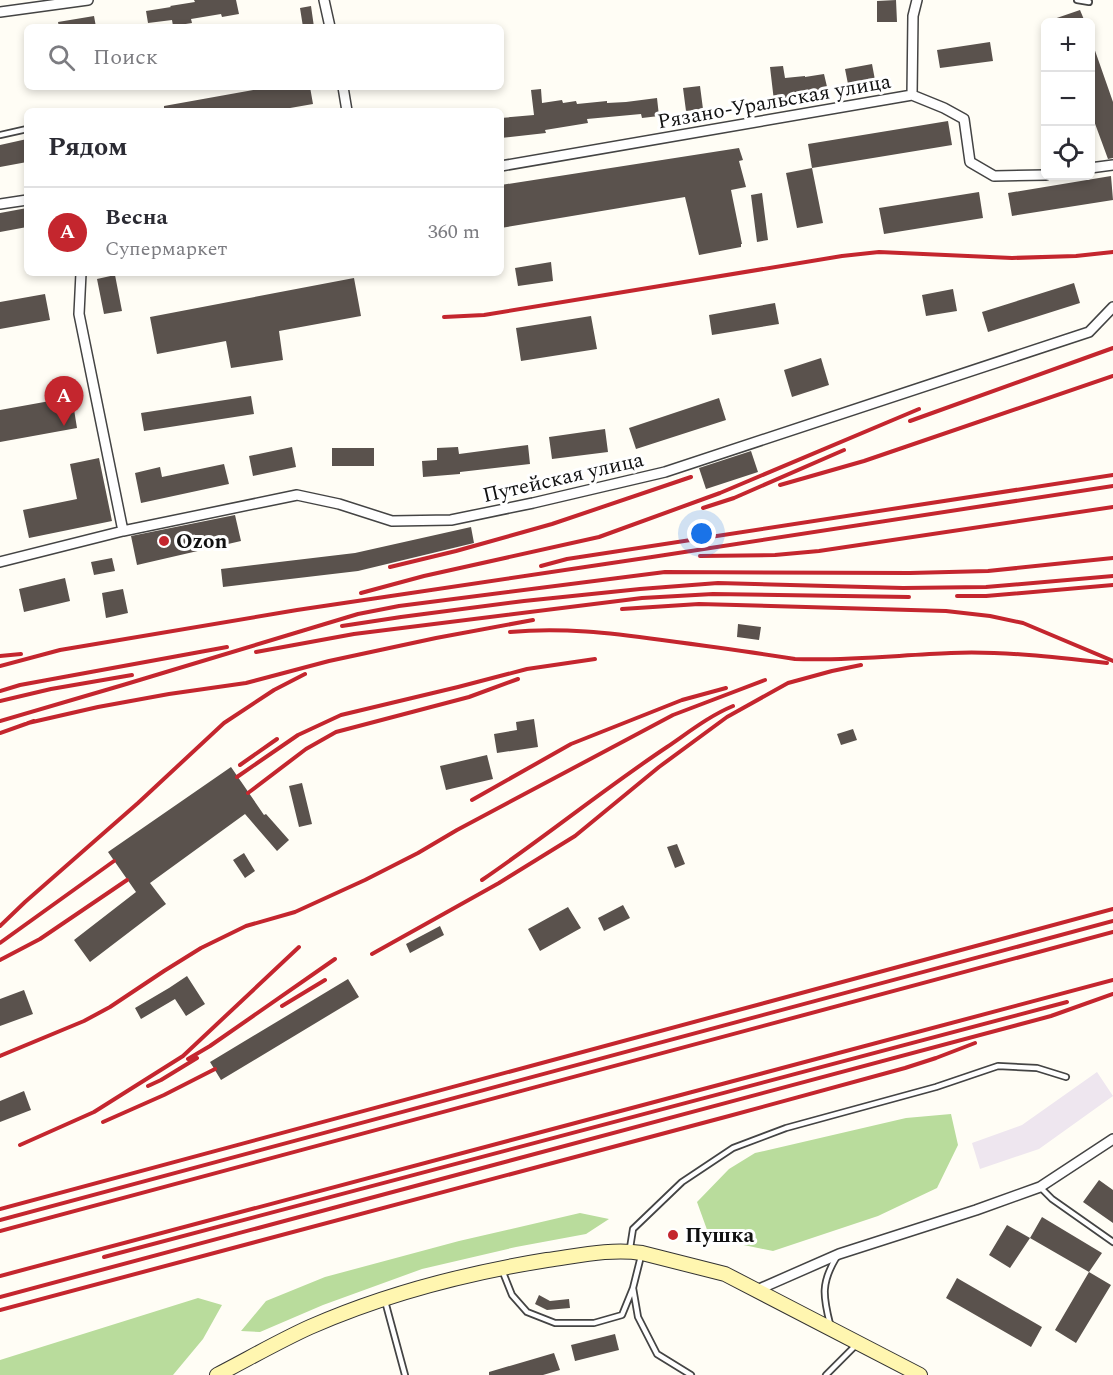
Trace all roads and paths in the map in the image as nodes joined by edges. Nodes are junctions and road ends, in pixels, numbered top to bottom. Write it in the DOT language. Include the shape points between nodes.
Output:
graph roads {
  1 [pos="88,0"];
  2 [pos="324,0"];
  3 [pos="917,0"];
  4 [pos="1077,0"];
  5 [pos="1089,2"];
  6 [pos="0,12"];
  7 [pos="329,24"];
  8 [pos="343,90"];
  9 [pos="912,95"];
  10 [pos="347,108"];
  11 [pos="24,130"];
  12 [pos="0,135"];
  13 [pos="504,165"];
  14 [pos="1113,165"];
  15 [pos="1095,167"];
  16 [pos="1041,175"];
  17 [pos="24,200"];
  18 [pos="0,204"];
  19 [pos="81,276"];
  20 [pos="1113,307"];
  21 [pos="123,531"];
  22 [pos="0,562"];
  23 [pos="1066,1077"];
  24 [pos="1113,1139"];
  25 [pos="1040,1187"];
  26 [pos="1113,1242"];
  27 [pos="636,1252"];
  28 [pos="839,1254"];
  29 [pos="501,1268"];
  30 [pos="633,1288"];
  31 [pos="757,1290"];
  32 [pos="384,1298"];
  33 [pos="832,1329"];
  34 [pos="858,1343"];
  35 [pos="904,1371"];
  36 [pos="217,1375"];
  37 [pos="405,1375"];
  38 [pos="691,1375"];
  39 [pos="826,1375"];
  40 [pos="920,1375"];
  1 -- 6 [label="street"];
  2 -- 7 [label="street"];
  3 -- 9 [label="street" via="913,16"];
  4 -- 5 [label="lane"];
  8 -- 10 [label="street"];
  9 -- 13 [label="street, Рязано-Уральская улица"];
  9 -- 16 [label="street, Рязано-Уральская улица" via="964,119 970,162 994,176"];
  11 -- 12 [label="lane"];
  14 -- 15 [label="street"];
  17 -- 18 [label="street"];
  19 -- 21 [label="street" via="79,314"];
  20 -- 21 [label="street, Путейская улица" via="1089,332 666,472 533,504 451,520 392,521 297,495"];
  21 -- 22 [label="street, Путейская улица"];
  23 -- 27 [label="lane" via="1037,1068 998,1066 936,1088 786,1128 733,1148 682,1182 633,1229"];
  24 -- 25 [label="street"];
  25 -- 26 [label="lane"];
  25 -- 28 [label="street"];
  27 -- 29 [label="main road" via="580,1255"];
  27 -- 30 [label="lane"];
  27 -- 31 [label="main road" via="724,1274"];
  28 -- 31 [label="street"];
  28 -- 33 [label="lane" via="824,1287"];
  29 -- 30 [label="lane" via="512,1294 527,1312 555,1323 594,1323 622,1315"];
  29 -- 32 [label="main road"];
  30 -- 38 [label="lane" via="638,1317 657,1354"];
  31 -- 33 [label="main road"];
  32 -- 36 [label="main road" via="310,1328"];
  32 -- 37 [label="lane"];
  33 -- 34 [label="main road"];
  34 -- 35 [label="main road"];
  34 -- 39 [label="lane"];
  35 -- 40 [label="main road"];
}
